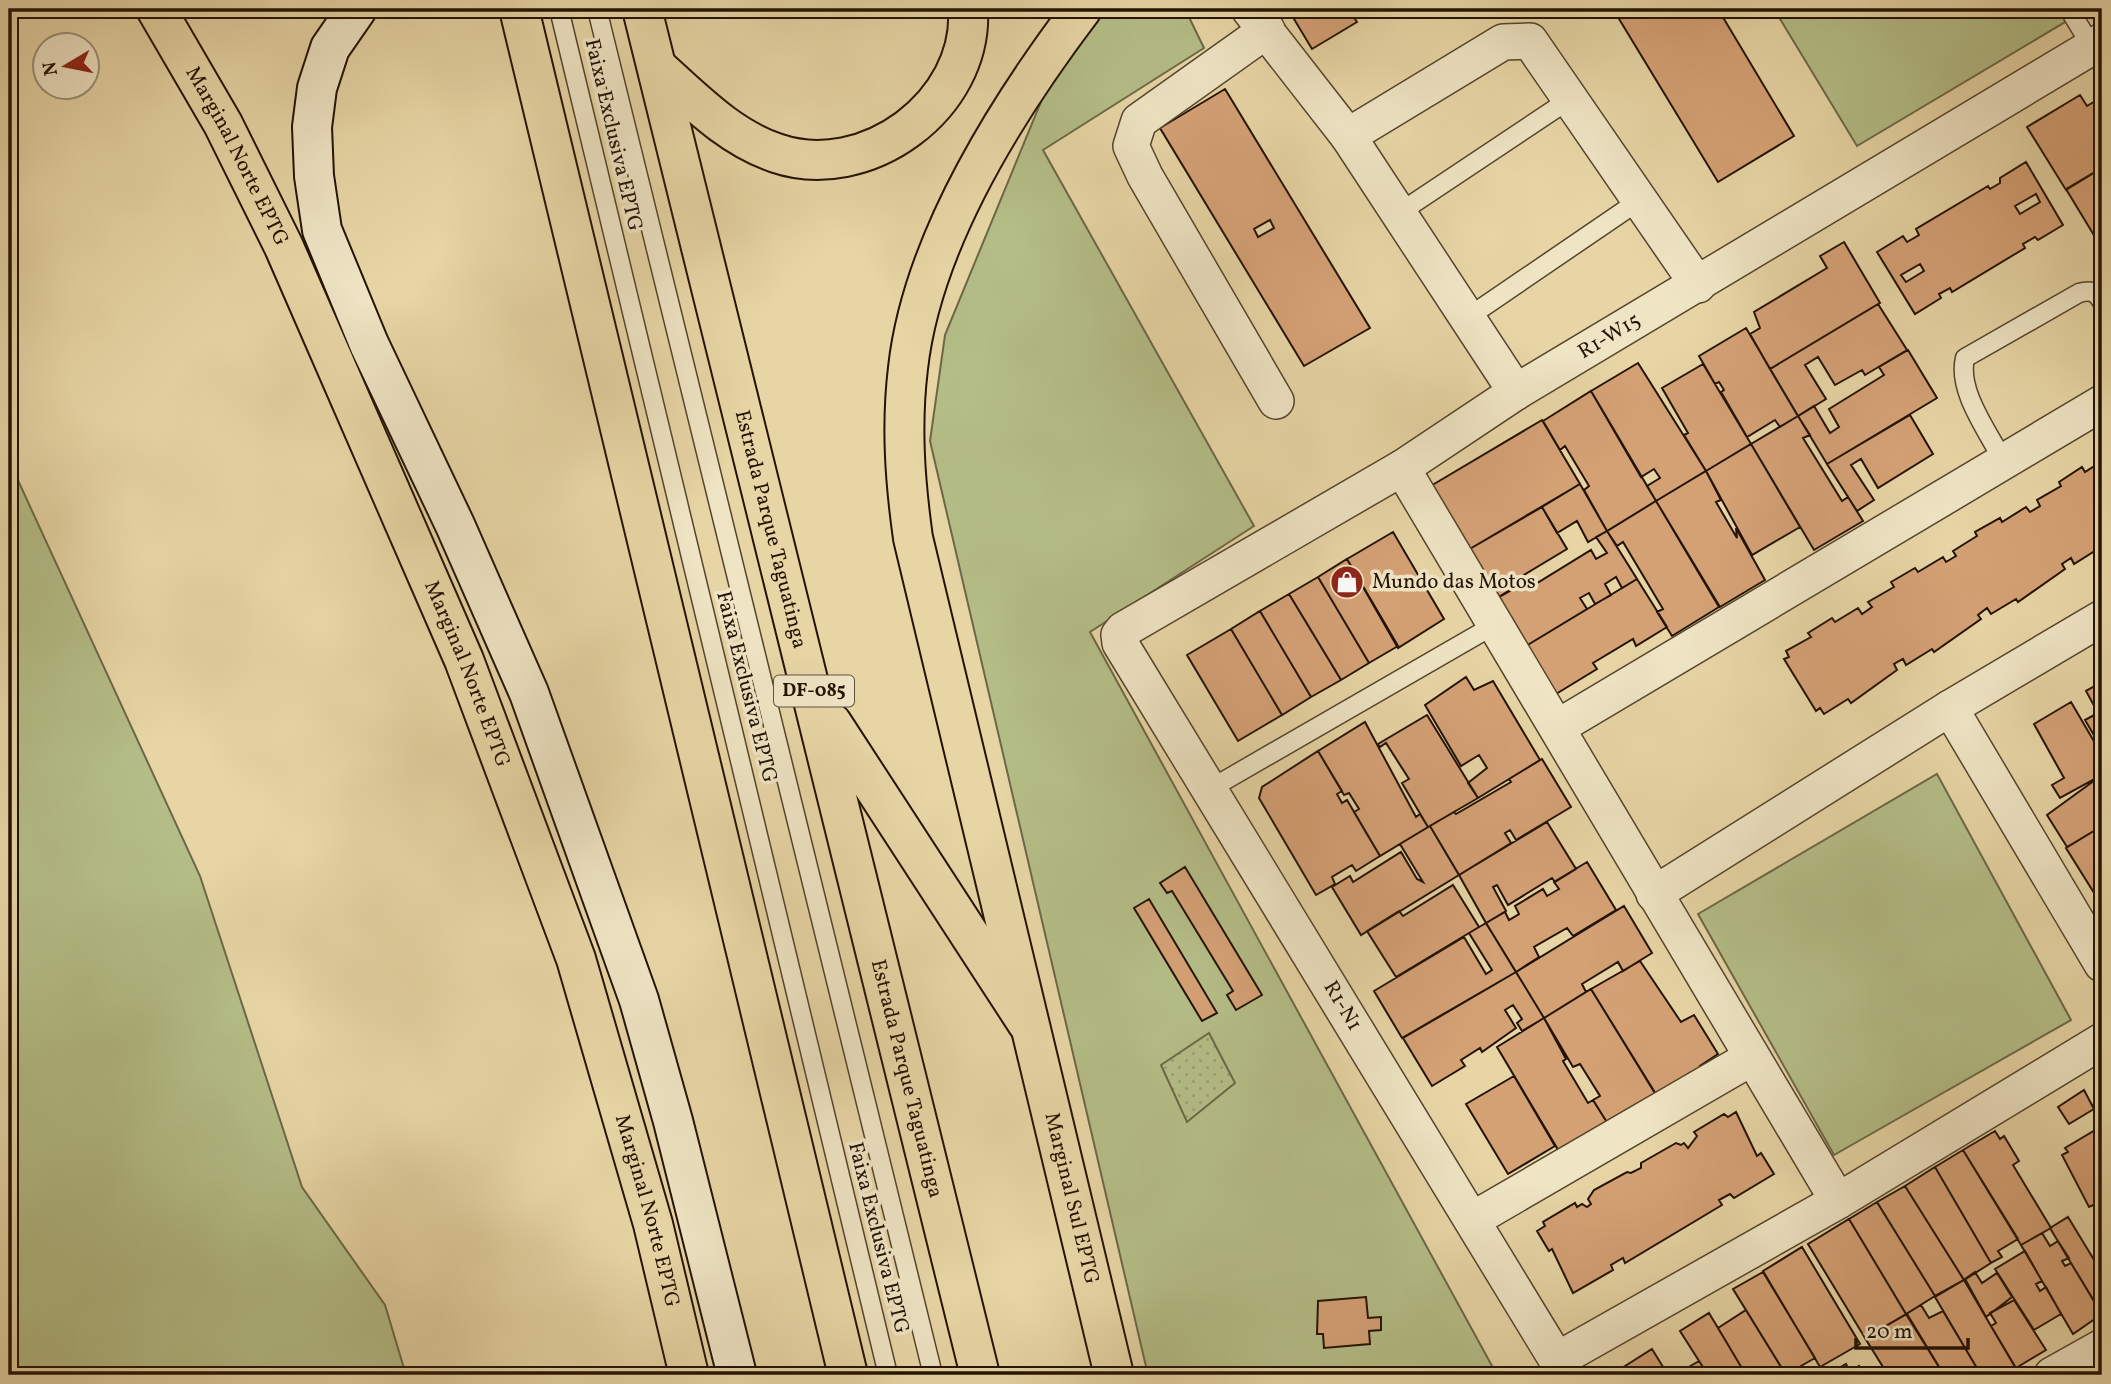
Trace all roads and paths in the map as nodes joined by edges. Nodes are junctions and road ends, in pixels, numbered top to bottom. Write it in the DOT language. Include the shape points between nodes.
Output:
graph roads {
  1 [pos="156,9"];
  2 [pos="357,9"];
  3 [pos="519,9"];
  4 [pos="559,9"];
  5 [pos="597,9"];
  6 [pos="642,9"];
  7 [pos="968,9"];
  8 [pos="1082,9"];
  9 [pos="2069,9"];
  10 [pos="1258,19"];
  11 [pos="2097,44"];
  12 [pos="659,69"];
  13 [pos="1570,99"];
  14 [pos="1348,136"];
  15 [pos="1640,200"];
  16 [pos="1399,213"];
  17 [pos="1698,285"];
  18 [pos="2102,302"];
  19 [pos="1468,318"];
  20 [pos="1516,393"];
  21 [pos="1276,401"];
  22 [pos="2102,403"];
  23 [pos="2003,461"];
  24 [pos="1402,468"];
  25 [pos="2102,618"];
  26 [pos="1496,624"];
  27 [pos="1119,635"];
  28 [pos="815,698"];
  29 [pos="1950,708"];
  30 [pos="1558,727"];
  31 [pos="1210,789"];
  32 [pos="1654,894"];
  33 [pos="2102,964"];
  34 [pos="1027,1023"];
  35 [pos="2102,1041"];
  36 [pos="1751,1058"];
  37 [pos="1838,1201"];
  38 [pos="1472,1220"];
  39 [pos="2102,1347"];
  40 [pos="1562,1368"];
  41 [pos="689,1375"];
  42 [pos="737,1375"];
  43 [pos="848,1375"];
  44 [pos="888,1375"];
  45 [pos="933,1375"];
  46 [pos="980,1375"];
  47 [pos="1114,1375"];
  48 [pos="2052,1375"];
  1 -- 41 [label="main road, Marginal Norte EPTG" via="223,124 284,247 464,660 576,959 649,1211"];
  2 -- 42 [label="main road, Marginal Norte EPTG" via="330,48 317,88 312,127 322,230 369,344 529,693 639,1000"];
  3 -- 43 [label="main road"];
  4 -- 44 [label="lane, Faixa Exclusiva EPTG"];
  5 -- 45 [label="lane, Faixa Exclusiva EPTG"];
  6 -- 12 [label="main road, Estrada Parque Taguatinga / DF-085"];
  7 -- 12 [label="main road" via="963,50 950,82 931,109 906,132 877,148 845,157 800,158 747,141"];
  8 -- 34 [label="main road, Marginal Sul EPTG" via="1021,97 939,250 918,313 904,421 904,477 913,538"];
  9 -- 11 [label="lane"];
  10 -- 14 [label="street"];
  10 -- 21 [label="street" via="1139,121 1131,145"];
  11 -- 17 [label="street, R1-W15"];
  12 -- 28 [label="main road, Estrada Parque Taguatinga / DF-085"];
  13 -- 14 [label="street" via="1530,41 1503,42"];
  13 -- 15 [label="street"];
  13 -- 16 [label="lane"];
  14 -- 16 [label="street"];
  15 -- 17 [label="street"];
  15 -- 19 [label="lane"];
  16 -- 19 [label="street"];
  17 -- 20 [label="street, R1-W15"];
  18 -- 23 [label="lane" via="2089,290 2079,293 1965,358 1966,387"];
  19 -- 20 [label="street"];
  20 -- 24 [label="street, R1-W15"];
  22 -- 23 [label="street"];
  23 -- 30 [label="street"];
  24 -- 26 [label="street"];
  24 -- 27 [label="street, R1-W15"];
  25 -- 29 [label="street"];
  26 -- 30 [label="street"];
  26 -- 31 [label="lane"];
  27 -- 31 [label="street, R1-N1"];
  28 -- 34 [label="main road"];
  28 -- 46 [label="main road, Estrada Parque Taguatinga / DF-085"];
  29 -- 32 [label="street"];
  29 -- 33 [label="street"];
  30 -- 32 [label="street"];
  31 -- 38 [label="street, R1-N1"];
  32 -- 36 [label="street"];
  34 -- 47 [label="main road, Marginal Sul EPTG"];
  35 -- 37 [label="street"];
  36 -- 37 [label="street"];
  36 -- 38 [label="street"];
  37 -- 40 [label="street"];
  38 -- 40 [label="street, R1-N1"];
  39 -- 48 [label="street"];
}
